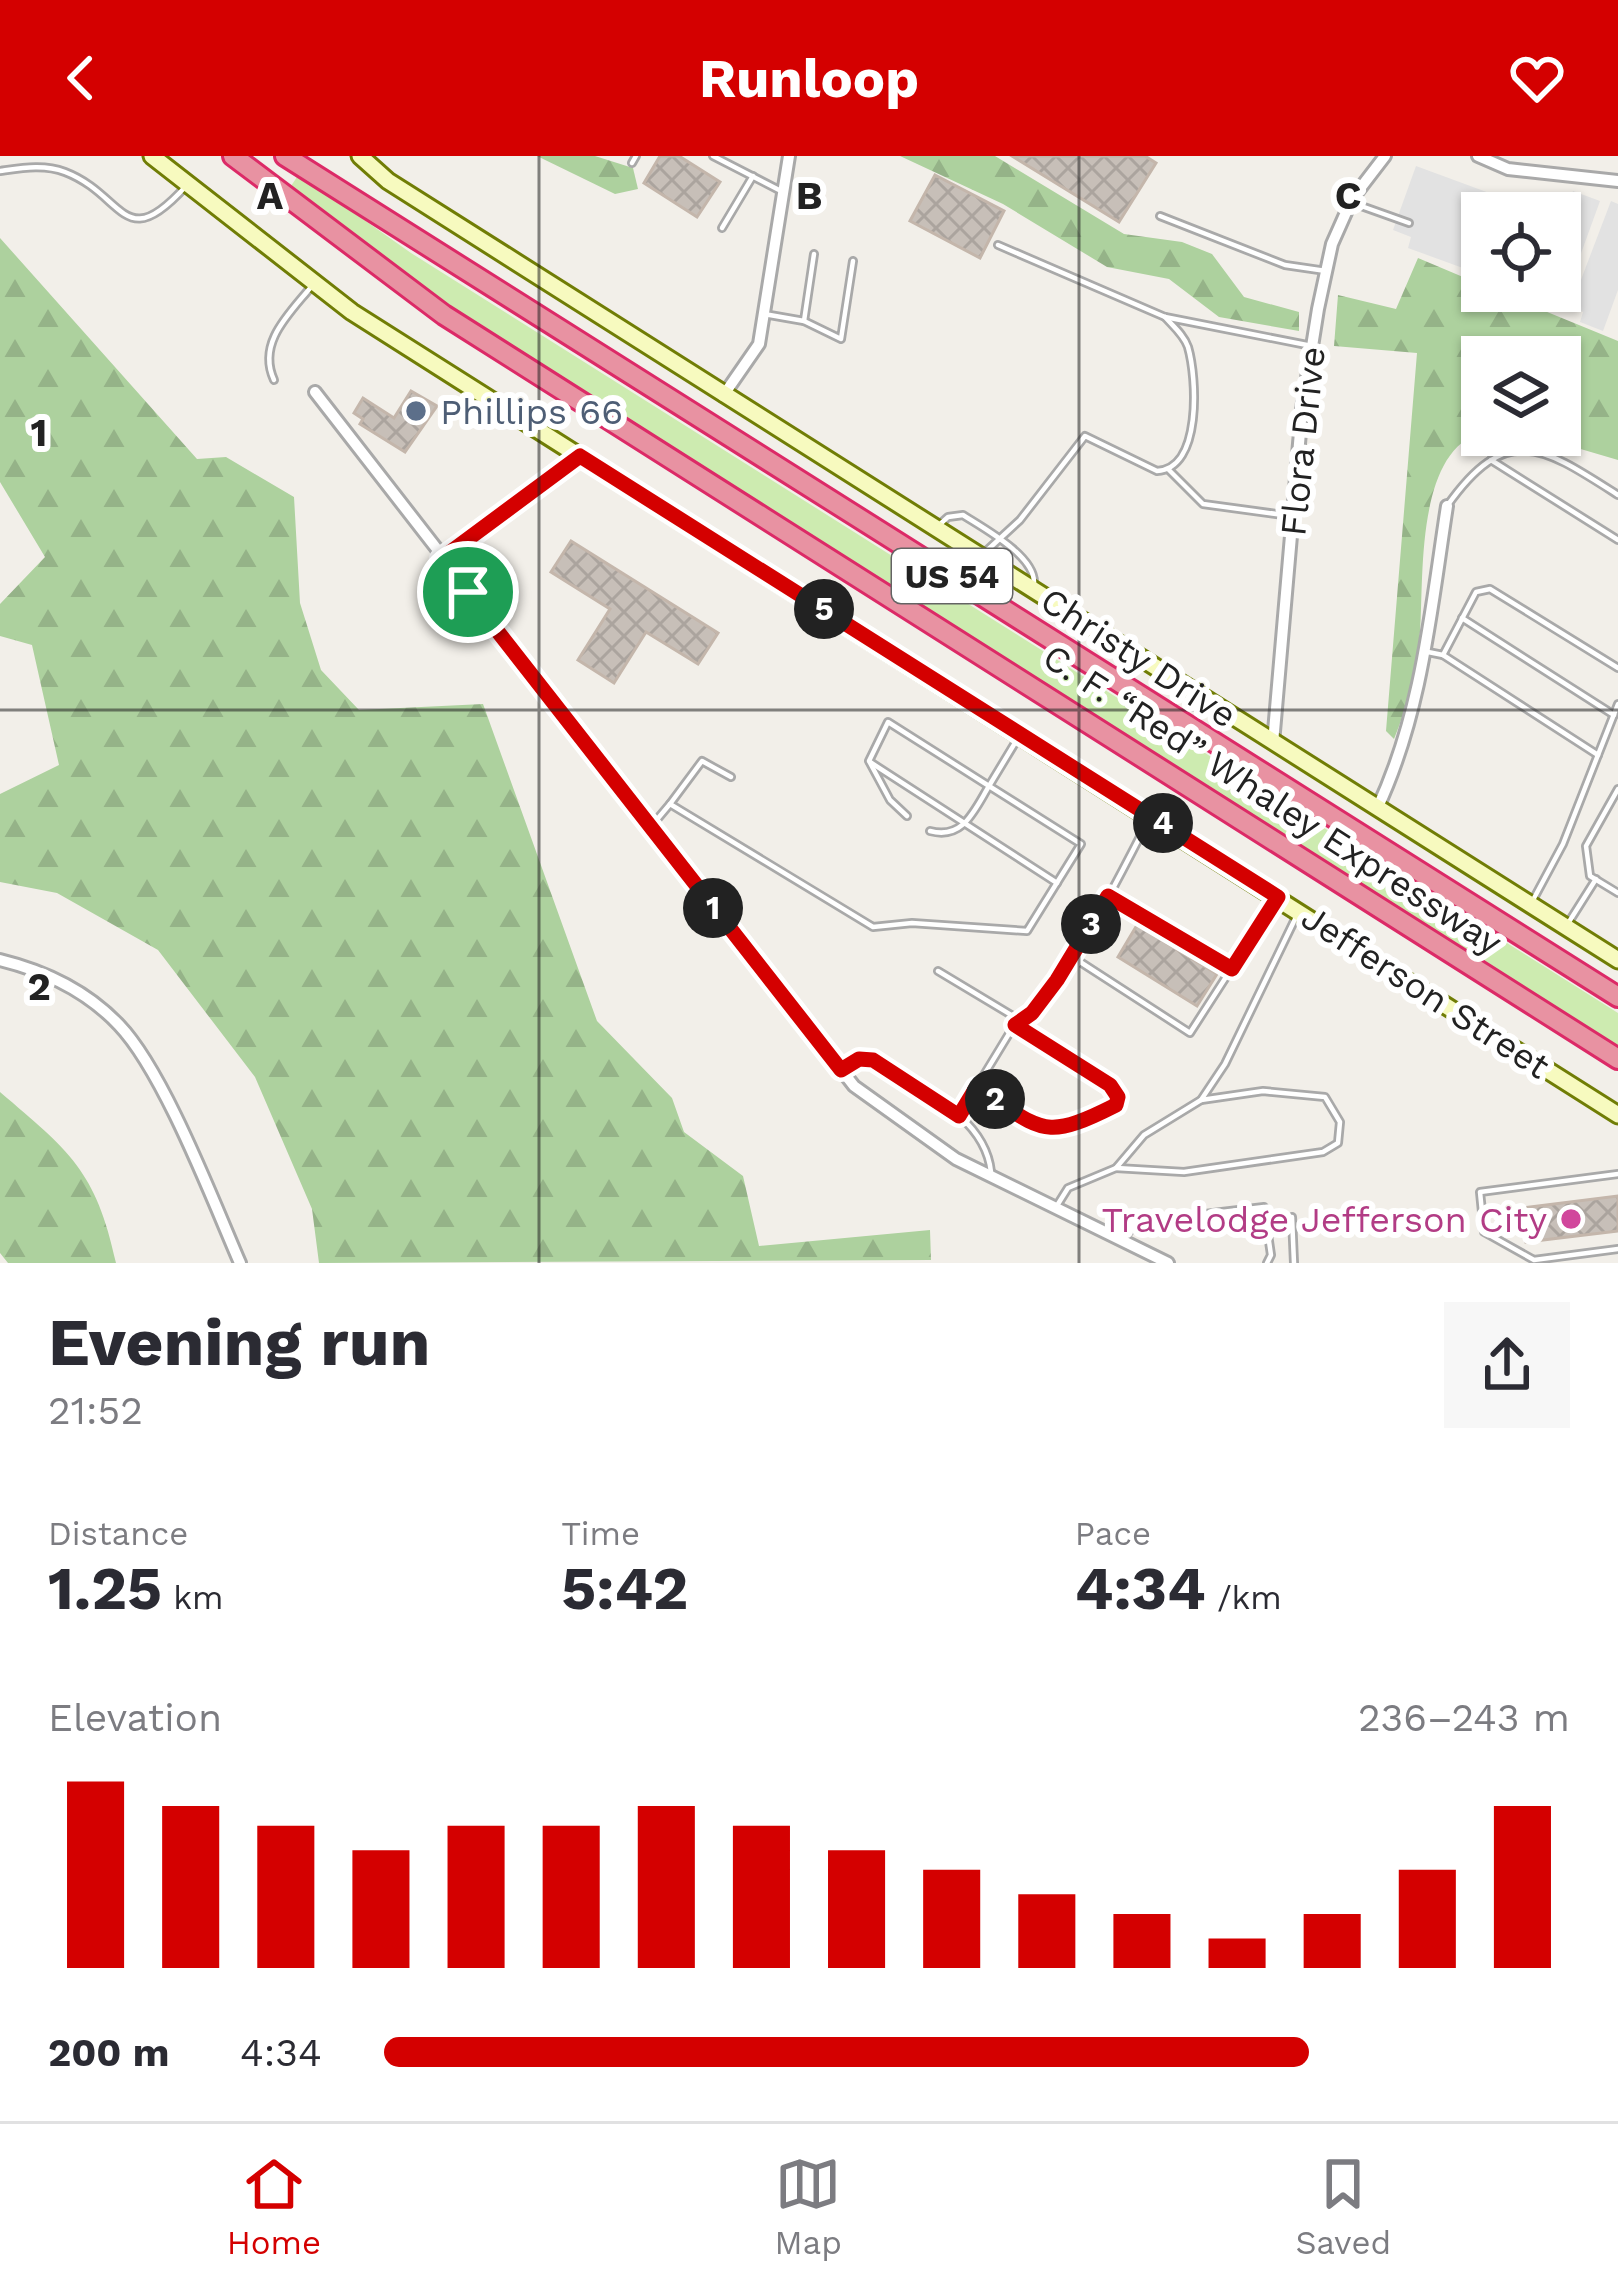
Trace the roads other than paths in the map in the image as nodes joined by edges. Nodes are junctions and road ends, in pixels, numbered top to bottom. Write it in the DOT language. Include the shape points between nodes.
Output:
graph roads {
  1 [pos="152,156"];
  2 [pos="233,156"];
  3 [pos="285,156"];
  4 [pos="360,156"];
  5 [pos="636,156"];
  6 [pos="713,156"];
  7 [pos="789,156"];
  8 [pos="1385,156"];
  9 [pos="1478,156"];
  10 [pos="632,164"];
  11 [pos="0,171"];
  12 [pos="753,176"];
  13 [pos="1618,181"];
  14 [pos="188,184"];
  15 [pos="783,192"];
  16 [pos="1350,202"];
  17 [pos="1160,215"];
  18 [pos="1409,223"];
  19 [pos="722,228"];
  20 [pos="998,245"];
  21 [pos="814,254"];
  22 [pos="853,261"];
  23 [pos="1326,271"];
  24 [pos="315,283"];
  25 [pos="764,314"];
  26 [pos="1165,316"];
  27 [pos="804,321"];
  28 [pos="1312,346"];
  29 [pos="274,380"];
  30 [pos="315,392"];
  31 [pos="723,396"];
  32 [pos="580,456"];
  33 [pos="1491,460"];
  34 [pos="1169,470"];
  35 [pos="1618,494"];
  36 [pos="1447,506"];
  37 [pos="1292,516"];
  38 [pos="936,529"];
  39 [pos="998,540"];
  40 [pos="1618,540"];
  41 [pos="981,556"];
  42 [pos="441,559"];
  43 [pos="1032,588"];
  44 [pos="1462,618"];
  45 [pos="1425,652"];
  46 [pos="1443,655"];
  47 [pos="1618,668"];
  48 [pos="1618,704"];
  49 [pos="1614,715"];
  50 [pos="1022,734"];
  51 [pos="1273,743"];
  52 [pos="1598,754"];
  53 [pos="869,761"];
  54 [pos="731,777"];
  55 [pos="989,786"];
  56 [pos="1618,789"];
  57 [pos="670,804"];
  58 [pos="1377,809"];
  59 [pos="1151,815"];
  60 [pos="907,816"];
  61 [pos="965,825"];
  62 [pos="650,828"];
  63 [pos="930,831"];
  64 [pos="1596,879"];
  65 [pos="1057,883"];
  66 [pos="1618,892"];
  67 [pos="1108,896"];
  68 [pos="1278,897"];
  69 [pos="1530,904"];
  70 [pos="1300,910"];
  71 [pos="1566,927"];
  72 [pos="1071,956"];
  73 [pos="1618,960"];
  74 [pos="0,961"];
  75 [pos="1232,969"];
  76 [pos="938,971"];
  77 [pos="1618,997"];
  78 [pos="1016,1022"];
  79 [pos="1618,1059"];
  80 [pos="841,1070"];
  81 [pos="976,1088"];
  82 [pos="1201,1100"];
  83 [pos="1618,1115"];
  84 [pos="959,1116"];
  85 [pos="1116,1168"];
  86 [pos="1618,1174"];
  87 [pos="992,1178"];
  88 [pos="1055,1210"];
  89 [pos="1292,1217"];
  90 [pos="1123,1242"];
  91 [pos="1618,1249"];
  92 [pos="1140,1257"];
  93 [pos="239,1263"];
  94 [pos="1168,1263"];
  95 [pos="1267,1263"];
  96 [pos="1294,1263"];
  1 -- 14 [label="street, Jefferson Street"];
  2 -- 79 [label="highway, C. F. “Red” Whaley Expressway / US 54" via="444,315"];
  3 -- 77 [label="highway, C. F. “Red” Whaley Expressway / US 54"];
  4 -- 31 [label="street, Christy Drive"];
  5 -- 10 [label="lane"];
  6 -- 12 [label="lane"];
  7 -- 15 [label="street"];
  8 -- 16 [label="street, Flora Drive"];
  9 -- 13 [label="street" via="1508,169"];
  11 -- 14 [label="lane" via="62,170 142,221"];
  12 -- 15 [label="lane"];
  12 -- 19 [label="lane"];
  14 -- 24 [label="street, Jefferson Street"];
  15 -- 25 [label="street"];
  16 -- 18 [label="lane"];
  16 -- 23 [label="street, Flora Drive"];
  17 -- 23 [label="lane" via="1285,265"];
  20 -- 26 [label="lane"];
  21 -- 27 [label="lane"];
  22 -- 27 [label="lane" via="841,339"];
  23 -- 28 [label="street, Flora Drive"];
  24 -- 29 [label="lane" via="273,338"];
  24 -- 32 [label="street, Jefferson Street"];
  25 -- 27 [label="lane"];
  25 -- 31 [label="street" via="759,344"];
  26 -- 28 [label="lane"];
  26 -- 34 [label="lane" via="1186,340 1192,371 1183,458"];
  28 -- 37 [label="street, Flora Drive"];
  30 -- 42 [label="street"];
  31 -- 38 [label="street, Christy Drive"];
  32 -- 42 [label="street"];
  32 -- 50 [label="street, Jefferson Street"];
  33 -- 35 [label="lane" via="1535,447"];
  33 -- 36 [label="lane"];
  33 -- 40 [label="lane"];
  34 -- 37 [label="lane" via="1203,504"];
  34 -- 39 [label="lane" via="1084,436"];
  36 -- 45 [label="street"];
  37 -- 51 [label="street, Flora Drive"];
  38 -- 39 [label="lane" via="963,515"];
  38 -- 41 [label="street, Christy Drive"];
  39 -- 41 [label="lane"];
  39 -- 43 [label="lane" via="1034,571"];
  41 -- 43 [label="street, Christy Drive"];
  42 -- 62 [label="street"];
  43 -- 51 [label="street, Christy Drive"];
  44 -- 46 [label="lane"];
  44 -- 47 [label="lane" via="1476,592 1490,589"];
  44 -- 49 [label="lane"];
  45 -- 46 [label="lane"];
  45 -- 58 [label="street" via="1409,729"];
  46 -- 52 [label="lane"];
  48 -- 49 [label="lane"];
  49 -- 52 [label="lane"];
  50 -- 55 [label="lane"];
  50 -- 59 [label="street, Jefferson Street"];
  51 -- 58 [label="street, Christy Drive"];
  52 -- 69 [label="lane"];
  53 -- 55 [label="lane" via="888,722"];
  53 -- 60 [label="lane"];
  53 -- 61 [label="lane"];
  54 -- 57 [label="lane" via="702,761"];
  55 -- 61 [label="lane"];
  55 -- 65 [label="lane" via="1081,844"];
  56 -- 64 [label="lane" via="1586,846 1585,869"];
  57 -- 62 [label="lane"];
  57 -- 65 [label="lane" via="873,927 1027,931"];
  58 -- 69 [label="street, Christy Drive"];
  59 -- 67 [label="lane"];
  59 -- 68 [label="street, Jefferson Street"];
  61 -- 63 [label="lane" via="954,833"];
  61 -- 65 [label="lane"];
  62 -- 80 [label="street"];
  64 -- 66 [label="lane"];
  64 -- 71 [label="lane"];
  67 -- 72 [label="lane"];
  67 -- 75 [label="lane"];
  68 -- 70 [label="street, Jefferson Street"];
  68 -- 75 [label="lane"];
  69 -- 71 [label="street, Christy Drive"];
  70 -- 82 [label="lane"];
  70 -- 83 [label="street, Jefferson Street"];
  71 -- 73 [label="street, Christy Drive"];
  72 -- 75 [label="lane" via="1190,1033"];
  72 -- 78 [label="lane" via="1032,1013"];
  74 -- 93 [label="street" via="81,992 122,1027"];
  76 -- 78 [label="lane"];
  78 -- 81 [label="lane"];
  78 -- 81 [label="lane" via="1110,1085 1116,1105 1074,1127 1044,1130"];
  80 -- 84 [label="lane" via="873,1060"];
  80 -- 87 [label="street" via="898,1120"];
  81 -- 84 [label="lane"];
  82 -- 85 [label="lane" via="1144,1136"];
  82 -- 85 [label="lane" via="1263,1090 1325,1097 1340,1122 1338,1142 1323,1152 1184,1172"];
  84 -- 87 [label="lane" via="977,1130"];
  85 -- 88 [label="lane" via="1069,1188"];
  86 -- 91 [label="lane" via="1478,1198 1484,1232 1534,1260"];
  87 -- 88 [label="street"];
  88 -- 90 [label="street"];
  89 -- 96 [label="lane"];
  90 -- 92 [label="street"];
  90 -- 95 [label="lane" via="1137,1222 1264,1207"];
  92 -- 94 [label="street"];
}
